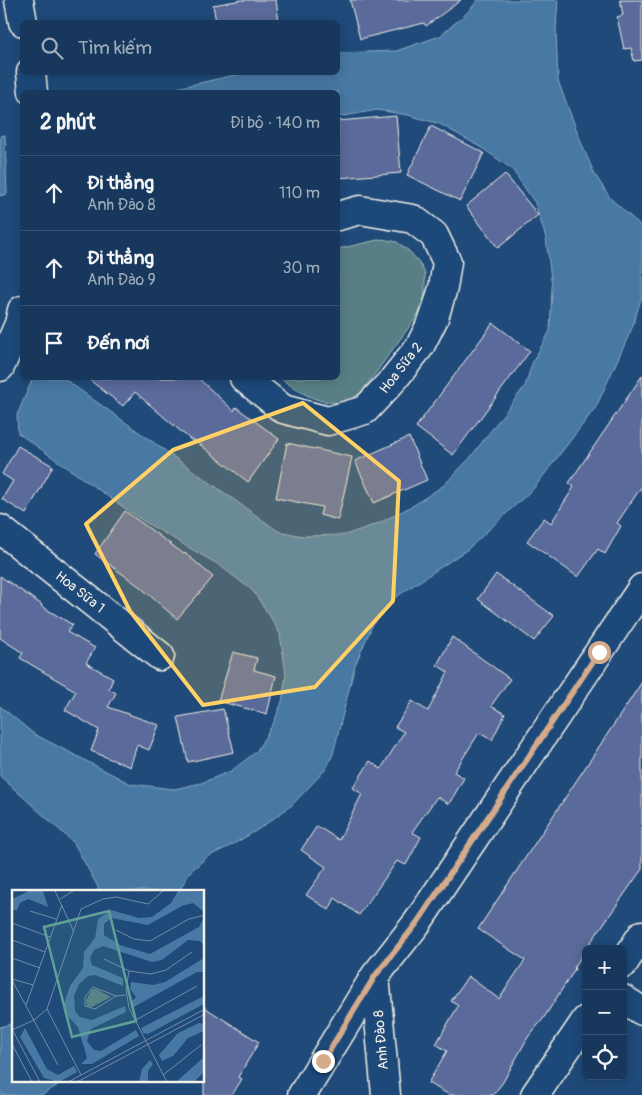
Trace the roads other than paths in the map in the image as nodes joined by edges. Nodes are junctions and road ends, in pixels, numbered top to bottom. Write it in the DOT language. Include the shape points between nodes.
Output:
graph roads {
  1 [pos="31,75"];
  2 [pos="33,90"];
  3 [pos="340,215"];
  4 [pos="20,319"];
  5 [pos="0,367"];
  6 [pos="247,380"];
  7 [pos="0,529"];
  8 [pos="642,588"];
  9 [pos="160,656"];
  10 [pos="642,935"];
  11 [pos="627,958"];
  12 [pos="375,976"];
  13 [pos="627,1002"];
  14 [pos="642,1011"];
  15 [pos="582,1026"];
  16 [pos="302,1095"];
  17 [pos="386,1095"];
  18 [pos="535,1095"];
  1 -- 2 [label="street"];
  3 -- 6 [label="street, Hoa Sữa 2" via="360,210 413,219 434,235 446,262 434,318 420,346 365,410 328,421 283,409"];
  4 -- 5 [label="street"];
  7 -- 9 [label="street, Hoa Sữa 1"];
  8 -- 12 [label="street" via="417,923"];
  10 -- 11 [label="street"];
  12 -- 16 [label="street"];
  12 -- 17 [label="street, Anh Đào 8"];
  13 -- 14 [label="street"];
  15 -- 18 [label="street"];
}
